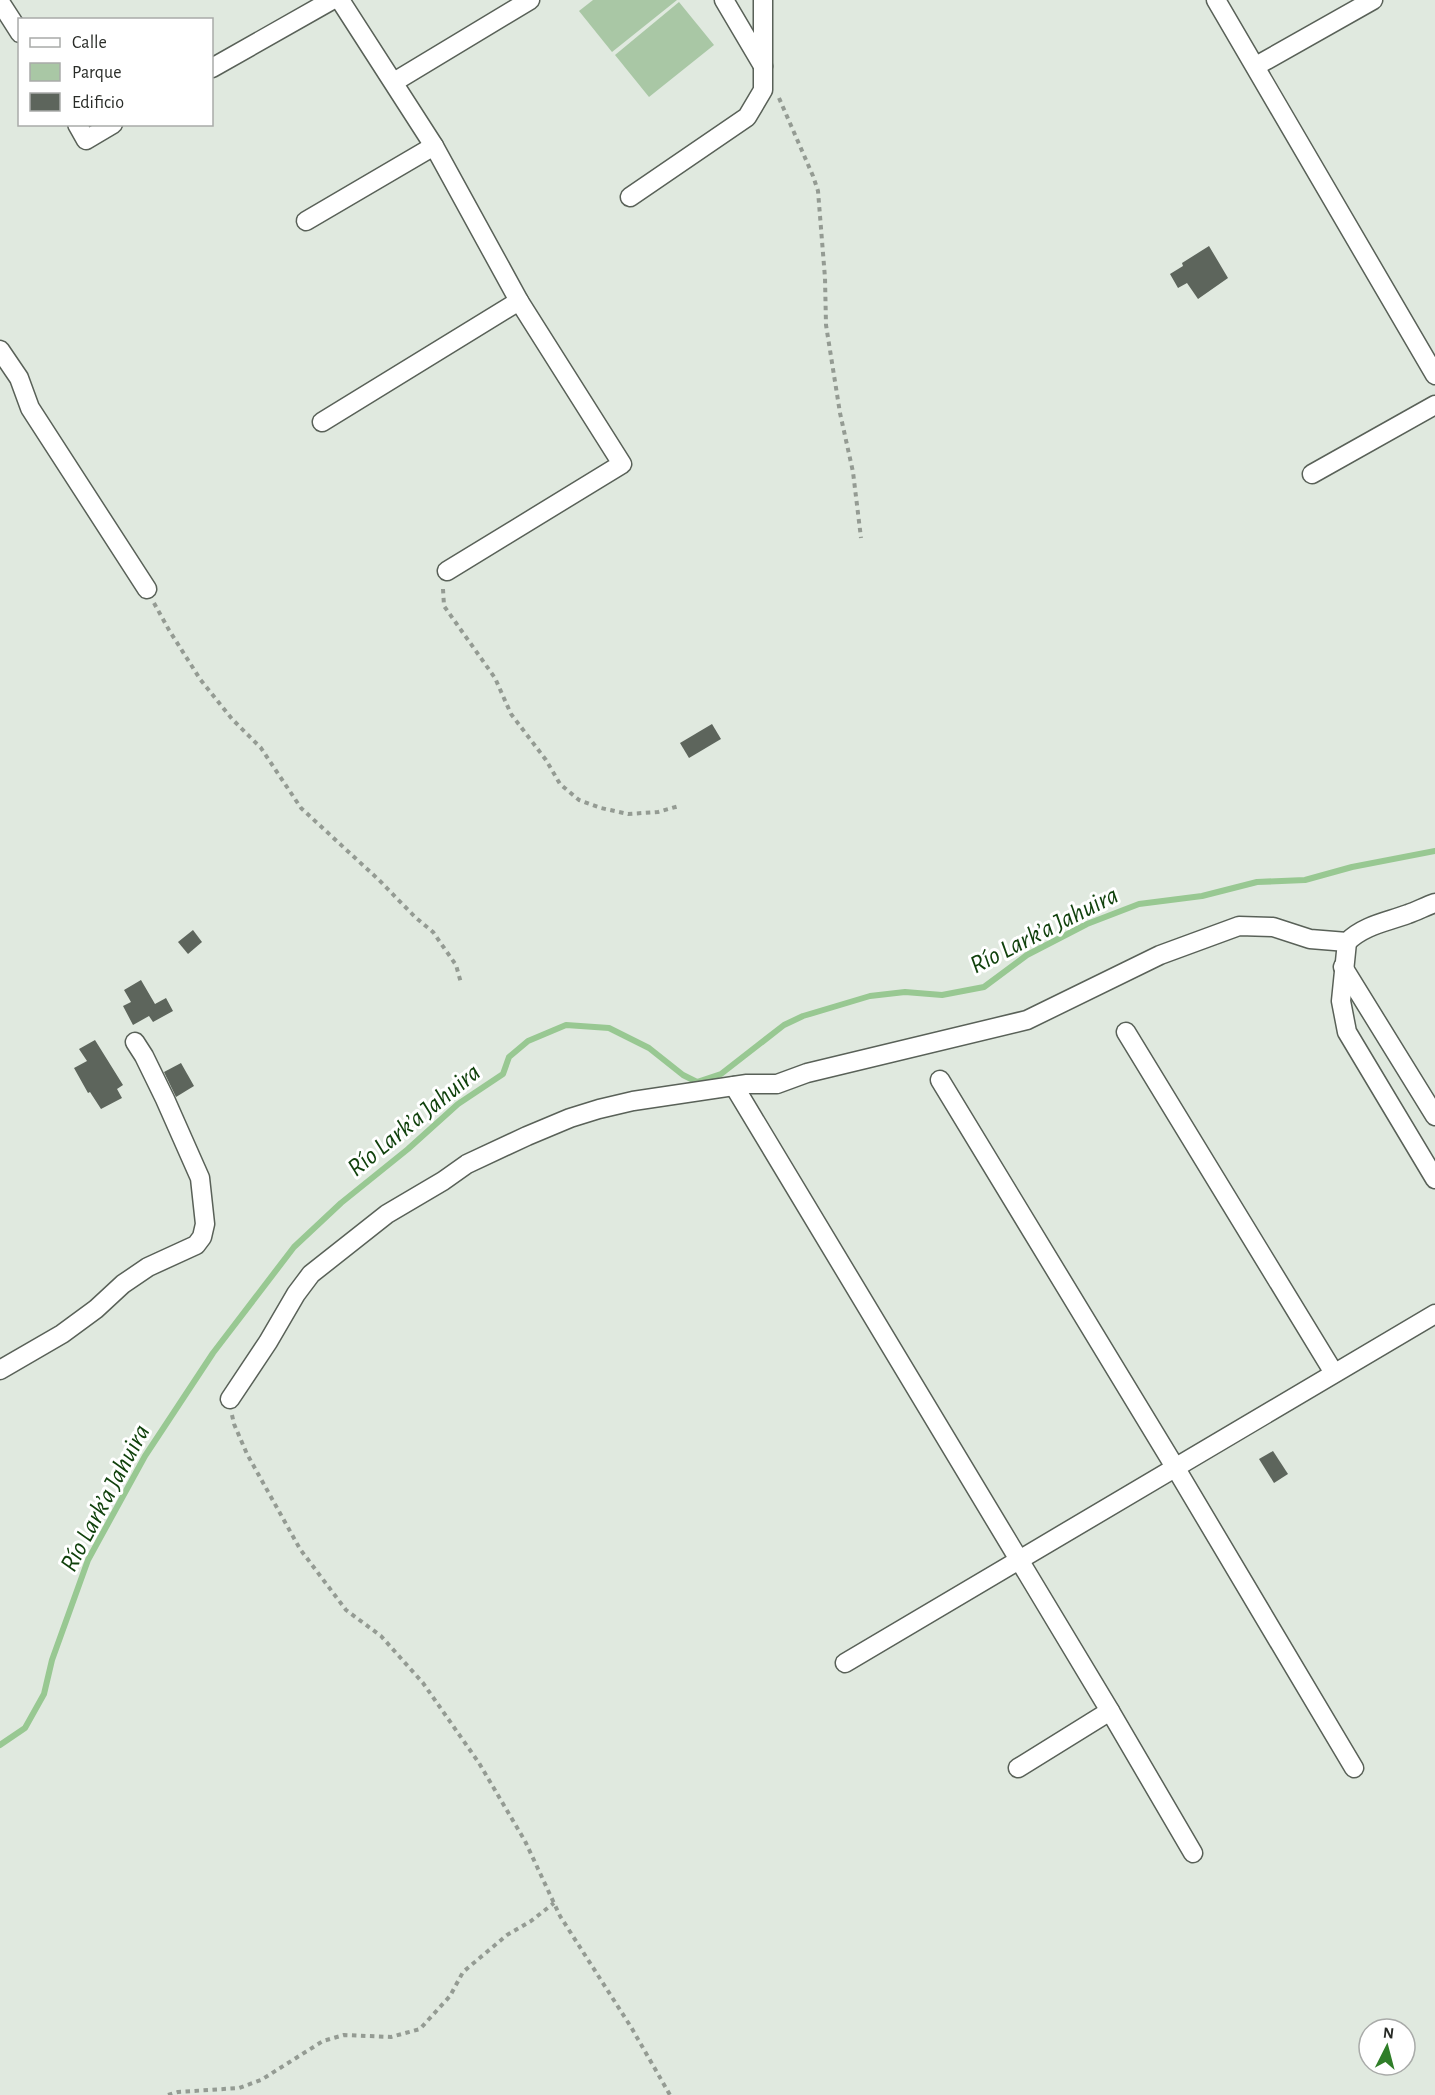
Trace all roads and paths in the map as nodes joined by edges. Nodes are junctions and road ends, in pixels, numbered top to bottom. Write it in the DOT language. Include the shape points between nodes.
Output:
graph roads {
  1 [pos="332,0"];
  2 [pos="340,0"];
  3 [pos="724,0"];
  4 [pos="763,0"];
  5 [pos="1216,0"];
  6 [pos="1373,0"];
  7 [pos="0,2"];
  8 [pos="520,3"];
  9 [pos="18,30"];
  10 [pos="1256,66"];
  11 [pos="213,67"];
  12 [pos="764,68"];
  13 [pos="394,82"];
  14 [pos="78,126"];
  15 [pos="110,126"];
  16 [pos="434,146"];
  17 [pos="630,197"];
  18 [pos="306,222"];
  19 [pos="519,301"];
  20 [pos="0,350"];
  21 [pos="1435,375"];
  22 [pos="1435,405"];
  23 [pos="322,422"];
  24 [pos="1312,474"];
  25 [pos="861,538"];
  26 [pos="447,571"];
  27 [pos="147,589"];
  28 [pos="679,806"];
  29 [pos="1435,903"];
  30 [pos="1347,942"];
  31 [pos="1343,967"];
  32 [pos="460,983"];
  33 [pos="1126,1032"];
  34 [pos="135,1042"];
  35 [pos="940,1080"];
  36 [pos="734,1086"];
  37 [pos="1435,1116"];
  38 [pos="1435,1179"];
  39 [pos="1435,1314"];
  40 [pos="0,1370"];
  41 [pos="1334,1373"];
  42 [pos="230,1399"];
  43 [pos="1175,1467"];
  44 [pos="1019,1562"];
  45 [pos="845,1663"];
  46 [pos="1110,1711"];
  47 [pos="1018,1768"];
  48 [pos="1354,1768"];
  49 [pos="1193,1853"];
  50 [pos="554,1903"];
  51 [pos="168,2095"];
  52 [pos="670,2095"];
  1 -- 11 [label="street"];
  2 -- 13 [label="street"];
  3 -- 12 [label="street"];
  4 -- 12 [label="street"];
  5 -- 10 [label="street"];
  6 -- 10 [label="street"];
  7 -- 9 [label="street"];
  8 -- 13 [label="street"];
  10 -- 21 [label="street"];
  12 -- 17 [label="street" via="763,90 747,117"];
  12 -- 25 [label="path" via="818,191 826,325"];
  13 -- 16 [label="street"];
  14 -- 15 [label="street" via="86,140"];
  16 -- 18 [label="street"];
  16 -- 19 [label="street"];
  19 -- 23 [label="street"];
  19 -- 26 [label="street" via="622,464"];
  20 -- 27 [label="street" via="19,378 30,408"];
  22 -- 24 [label="street"];
  26 -- 28 [label="path" via="442,586 444,606 495,678 511,714 560,784 579,800 628,814"];
  27 -- 32 [label="path" via="200,679 261,748 301,808 433,932 456,965"];
  29 -- 30 [label="street" via="1356,933"];
  30 -- 31 [label="street"];
  30 -- 36 [label="street" via="1311,939 1273,927 1239,926 1160,956 1027,1020 807,1073 777,1084"];
  31 -- 37 [label="street"];
  31 -- 38 [label="street" via="1341,1001 1347,1032"];
  33 -- 41 [label="street"];
  34 -- 40 [label="street" via="200,1178 205,1212 202,1237 196,1245 148,1267 62,1334"];
  35 -- 43 [label="street"];
  36 -- 42 [label="street" via="599,1109 467,1164 387,1214 311,1274"];
  36 -- 44 [label="street"];
  39 -- 41 [label="street"];
  41 -- 43 [label="street"];
  42 -- 50 [label="path" via="234,1424 247,1454 300,1549 346,1610 381,1636 423,1683 479,1763 525,1841"];
  43 -- 44 [label="street"];
  43 -- 48 [label="street"];
  44 -- 45 [label="street"];
  44 -- 46 [label="street"];
  46 -- 47 [label="street"];
  46 -- 49 [label="street"];
  50 -- 51 [label="path" via="463,1972 450,1996 420,2029 391,2037 344,2035 323,2041 261,2080 239,2088"];
  50 -- 52 [label="path"];
}
